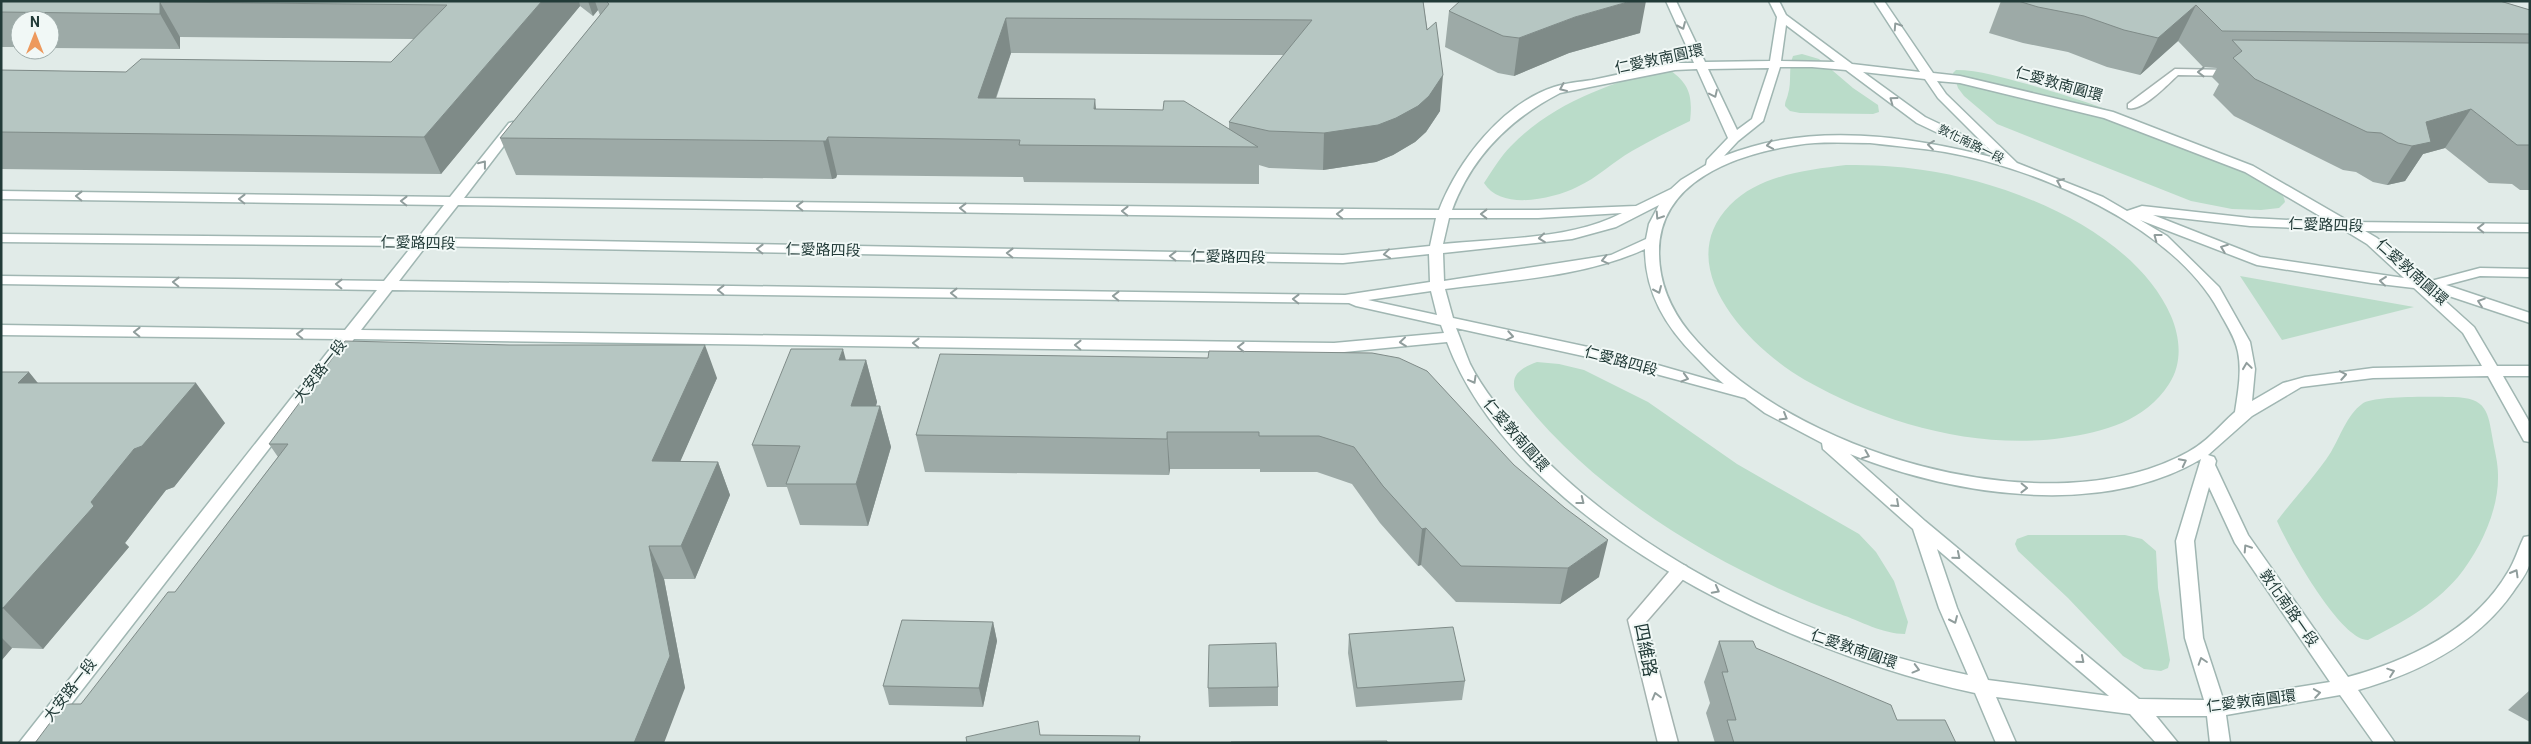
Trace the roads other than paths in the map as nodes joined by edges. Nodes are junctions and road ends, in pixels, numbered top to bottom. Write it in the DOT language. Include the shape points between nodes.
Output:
graph roads {
  1 [pos="1671,1"];
  2 [pos="1774,1"];
  3 [pos="1879,1"];
  4 [pos="1782,16"];
  5 [pos="1784,44"];
  6 [pos="1816,44"];
  7 [pos="1836,46"];
  8 [pos="1710,49"];
  9 [pos="1894,50"];
  10 [pos="1688,51"];
  11 [pos="1913,51"];
  12 [pos="1930,54"];
  13 [pos="1647,59"];
  14 [pos="2244,73"];
  15 [pos="2149,113"];
  16 [pos="518,120"];
  17 [pos="1734,138"];
  18 [pos="2226,146"];
  19 [pos="2012,164"];
  20 [pos="1709,166"];
  21 [pos="1675,192"];
  22 [pos="1,195"];
  23 [pos="453,202"];
  24 [pos="2104,203"];
  25 [pos="2123,208"];
  26 [pos="1638,209"];
  27 [pos="1441,214"];
  28 [pos="2362,227"];
  29 [pos="2530,228"];
  30 [pos="1,238"];
  31 [pos="421,242"];
  32 [pos="1650,242"];
  33 [pos="1436,248"];
  34 [pos="2530,273"];
  35 [pos="1,280"];
  36 [pos="387,285"];
  37 [pos="2431,285"];
  38 [pos="1437,287"];
  39 [pos="1345,299"];
  40 [pos="2530,318"];
  41 [pos="1448,329"];
  42 [pos="1,330"];
  43 [pos="348,335"];
  44 [pos="2500,372"];
  45 [pos="2530,372"];
  46 [pos="1748,396"];
  47 [pos="2243,414"];
  48 [pos="1820,437"];
  49 [pos="2530,437"];
  50 [pos="2216,441"];
  51 [pos="2207,465"];
  52 [pos="1919,525"];
  53 [pos="2530,542"];
  54 [pos="1680,571"];
  55 [pos="1984,687"];
  56 [pos="2345,688"];
  57 [pos="2137,708"];
  58 [pos="2216,708"];
  59 [pos="29,743"];
  60 [pos="1668,743"];
  61 [pos="2006,743"];
  62 [pos="2168,743"];
  63 [pos="2220,743"];
  64 [pos="2385,743"];
  1 -- 10 [label="main road, one-way"];
  2 -- 4 [label="main road, 敦化南路一段"];
  11 -- 3 [label="main road, 敦化南路一段, one-way"];
  4 -- 5 [label="main road"];
  4 -- 6 [label="main road, 敦化南路一段"];
  5 -- 6 [label="main road"];
  5 -- 17 [label="main road" via="1757,120"];
  6 -- 7 [label="main road"];
  19 -- 6 [label="main road, 敦化南路一段, one-way" via="1921,120"];
  8 -- 10 [label="main road, 仁愛敦南圓環"];
  9 -- 11 [label="main road"];
  10 -- 17 [label="main road, one-way"];
  11 -- 12 [label="main road"];
  11 -- 19 [label="main road, 敦化南路一段" via="1942,96"];
  13 -- 27 [label="main road, 仁愛敦南圓環, one-way" via="1587,77 1528,107 1489,136 1473,157"];
  14 -- 15 [label="main road, one-way" via="2176,72 2149,95 2128,105"];
  23 -- 16 [label="main road, 大安路一段, one-way"];
  17 -- 20 [label="main road"];
  18 -- 28 [label="main road, 仁愛敦南圓環" via="2308,191"];
  19 -- 20 [label="main road, one-way" via="1944,146 1876,138 1813,138 1756,148"];
  24 -- 19 [label="main road, one-way" via="2059,181"];
  20 -- 21 [label="main road"];
  21 -- 26 [label="main road, 仁愛路四段"];
  21 -- 32 [label="main road, one-way" via="1654,224"];
  23 -- 22 [label="main road, 仁愛路四段, one-way"];
  27 -- 23 [label="main road, 仁愛路四段, one-way"];
  23 -- 31 [label="main road, 大安路一段"];
  24 -- 25 [label="main road, 仁愛路四段"];
  47 -- 24 [label="main road, one-way" via="2247,368 2244,344 2230,312 2208,282 2178,253 2143,226"];
  25 -- 28 [label="main road, 仁愛路四段" via="2250,222"];
  37 -- 25 [label="main road, 仁愛路四段, one-way" via="2257,261"];
  26 -- 27 [label="main road, 仁愛路四段, one-way"];
  26 -- 33 [label="main road, 仁愛路四段, one-way" via="1610,224 1572,235"];
  27 -- 33 [label="main road, 仁愛敦南圓環"];
  29 -- 28 [label="main road, 仁愛路四段, one-way"];
  28 -- 37 [label="main road, 仁愛敦南圓環"];
  30 -- 31 [label="main road, 仁愛路四段"];
  33 -- 31 [label="main road, 仁愛路四段, one-way" via="1343,259"];
  31 -- 36 [label="main road, 大安路一段"];
  32 -- 38 [label="main road, 仁愛路四段, one-way" via="1615,258"];
  32 -- 46 [label="main road, one-way" via="1653,278 1670,317 1702,357"];
  33 -- 38 [label="main road, 仁愛敦南圓環"];
  34 -- 37 [label="main road, 仁愛路四段" via="2480,272"];
  36 -- 35 [label="main road, 仁愛路四段, one-way"];
  39 -- 36 [label="main road, 仁愛路四段, one-way"];
  36 -- 43 [label="main road, 大安路一段"];
  40 -- 37 [label="main road, 仁愛路四段, one-way"];
  37 -- 44 [label="main road, 仁愛敦南圓環" via="2470,329"];
  38 -- 39 [label="main road, 仁愛路四段"];
  38 -- 41 [label="main road, 仁愛敦南圓環"];
  39 -- 41 [label="main road, 仁愛路四段"];
  41 -- 43 [label="main road, 仁愛路四段, one-way" via="1334,348"];
  41 -- 46 [label="main road, 仁愛路四段, one-way" via="1616,358"];
  41 -- 54 [label="main road, 仁愛敦南圓環, one-way" via="1458,355 1478,389 1536,461 1619,531"];
  43 -- 42 [label="main road, 仁愛路四段, one-way"];
  43 -- 59 [label="main road, 大安路一段"];
  44 -- 45 [label="main road"];
  47 -- 44 [label="main road, one-way" via="2295,384 2353,373"];
  44 -- 49 [label="main road, 仁愛敦南圓環" via="2520,408"];
  46 -- 48 [label="main road, one-way"];
  47 -- 50 [label="main road"];
  48 -- 50 [label="main road, one-way" via="1882,461 1947,478 2013,488 2077,489 2115,483 2181,465"];
  48 -- 52 [label="main road, one-way"];
  50 -- 51 [label="main road"];
  56 -- 51 [label="main road, 敦化南路一段, one-way" via="2241,538"];
  58 -- 51 [label="main road, one-way" via="2194,638 2185,541"];
  52 -- 55 [label="main road, one-way" via="1948,608"];
  52 -- 57 [label="main road, one-way"];
  56 -- 53 [label="main road, 仁愛敦南圓環, one-way" via="2412,665 2464,634 2502,596"];
  54 -- 55 [label="main road, 仁愛敦南圓環, one-way" via="1816,636 1893,663"];
  60 -- 54 [label="main road, 四維路, one-way" via="1637,620"];
  55 -- 57 [label="main road, 仁愛敦南圓環"];
  55 -- 61 [label="main road"];
  58 -- 56 [label="main road, 仁愛敦南圓環, one-way"];
  56 -- 64 [label="main road, 敦化南路一段"];
  57 -- 58 [label="main road, 仁愛敦南圓環"];
  57 -- 62 [label="main road"];
  58 -- 63 [label="main road"];
}
